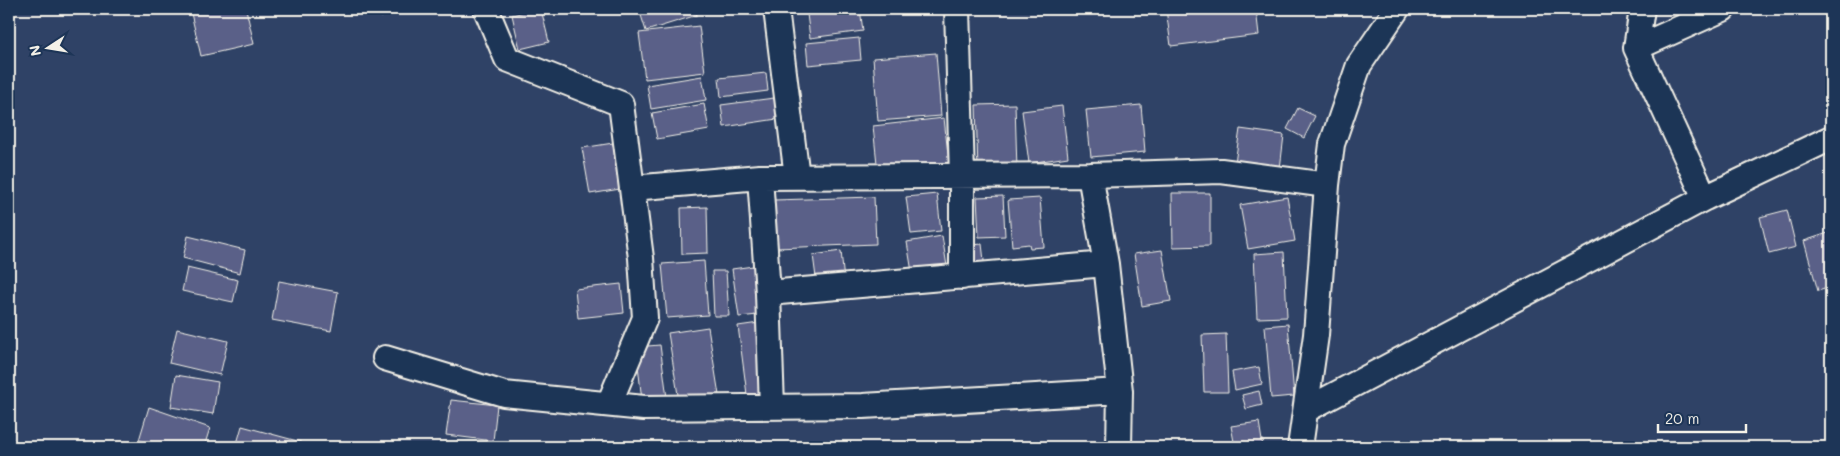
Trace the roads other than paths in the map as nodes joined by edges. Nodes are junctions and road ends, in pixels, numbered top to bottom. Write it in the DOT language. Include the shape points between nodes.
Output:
graph roads {
  1 [pos="486,9"];
  2 [pos="776,9"];
  3 [pos="957,9"];
  4 [pos="1397,9"];
  5 [pos="1642,9"];
  6 [pos="1723,9"];
  7 [pos="1636,48"];
  8 [pos="1831,138"];
  9 [pos="1090,175"];
  10 [pos="962,176"];
  11 [pos="797,177"];
  12 [pos="760,178"];
  13 [pos="1327,184"];
  14 [pos="632,188"];
  15 [pos="1705,198"];
  16 [pos="1106,264"];
  17 [pos="962,277"];
  18 [pos="768,293"];
  19 [pos="385,358"];
  20 [pos="1120,391"];
  21 [pos="609,404"];
  22 [pos="772,407"];
  23 [pos="1306,410"];
  24 [pos="1120,447"];
  25 [pos="1300,447"];
  1 -- 14 [label="street" via="507,59 621,104"];
  2 -- 11 [label="street"];
  3 -- 10 [label="street"];
  4 -- 13 [label="street" via="1359,66 1332,144"];
  5 -- 7 [label="street"];
  6 -- 7 [label="street"];
  7 -- 15 [label="street"];
  8 -- 15 [label="street"];
  9 -- 10 [label="street"];
  9 -- 13 [label="street" via="1221,171"];
  9 -- 16 [label="street"];
  10 -- 11 [label="street"];
  10 -- 17 [label="street"];
  11 -- 12 [label="street"];
  12 -- 14 [label="street"];
  12 -- 18 [label="street"];
  13 -- 23 [label="street" via="1316,335"];
  14 -- 21 [label="street" via="642,258 645,318"];
  15 -- 23 [label="street"];
  16 -- 17 [label="street"];
  16 -- 20 [label="street"];
  17 -- 18 [label="street"];
  18 -- 22 [label="street"];
  19 -- 21 [label="street" via="504,394"];
  20 -- 22 [label="street" via="863,406"];
  20 -- 24 [label="street"];
  21 -- 22 [label="street" via="644,408"];
  23 -- 25 [label="street"];
}
